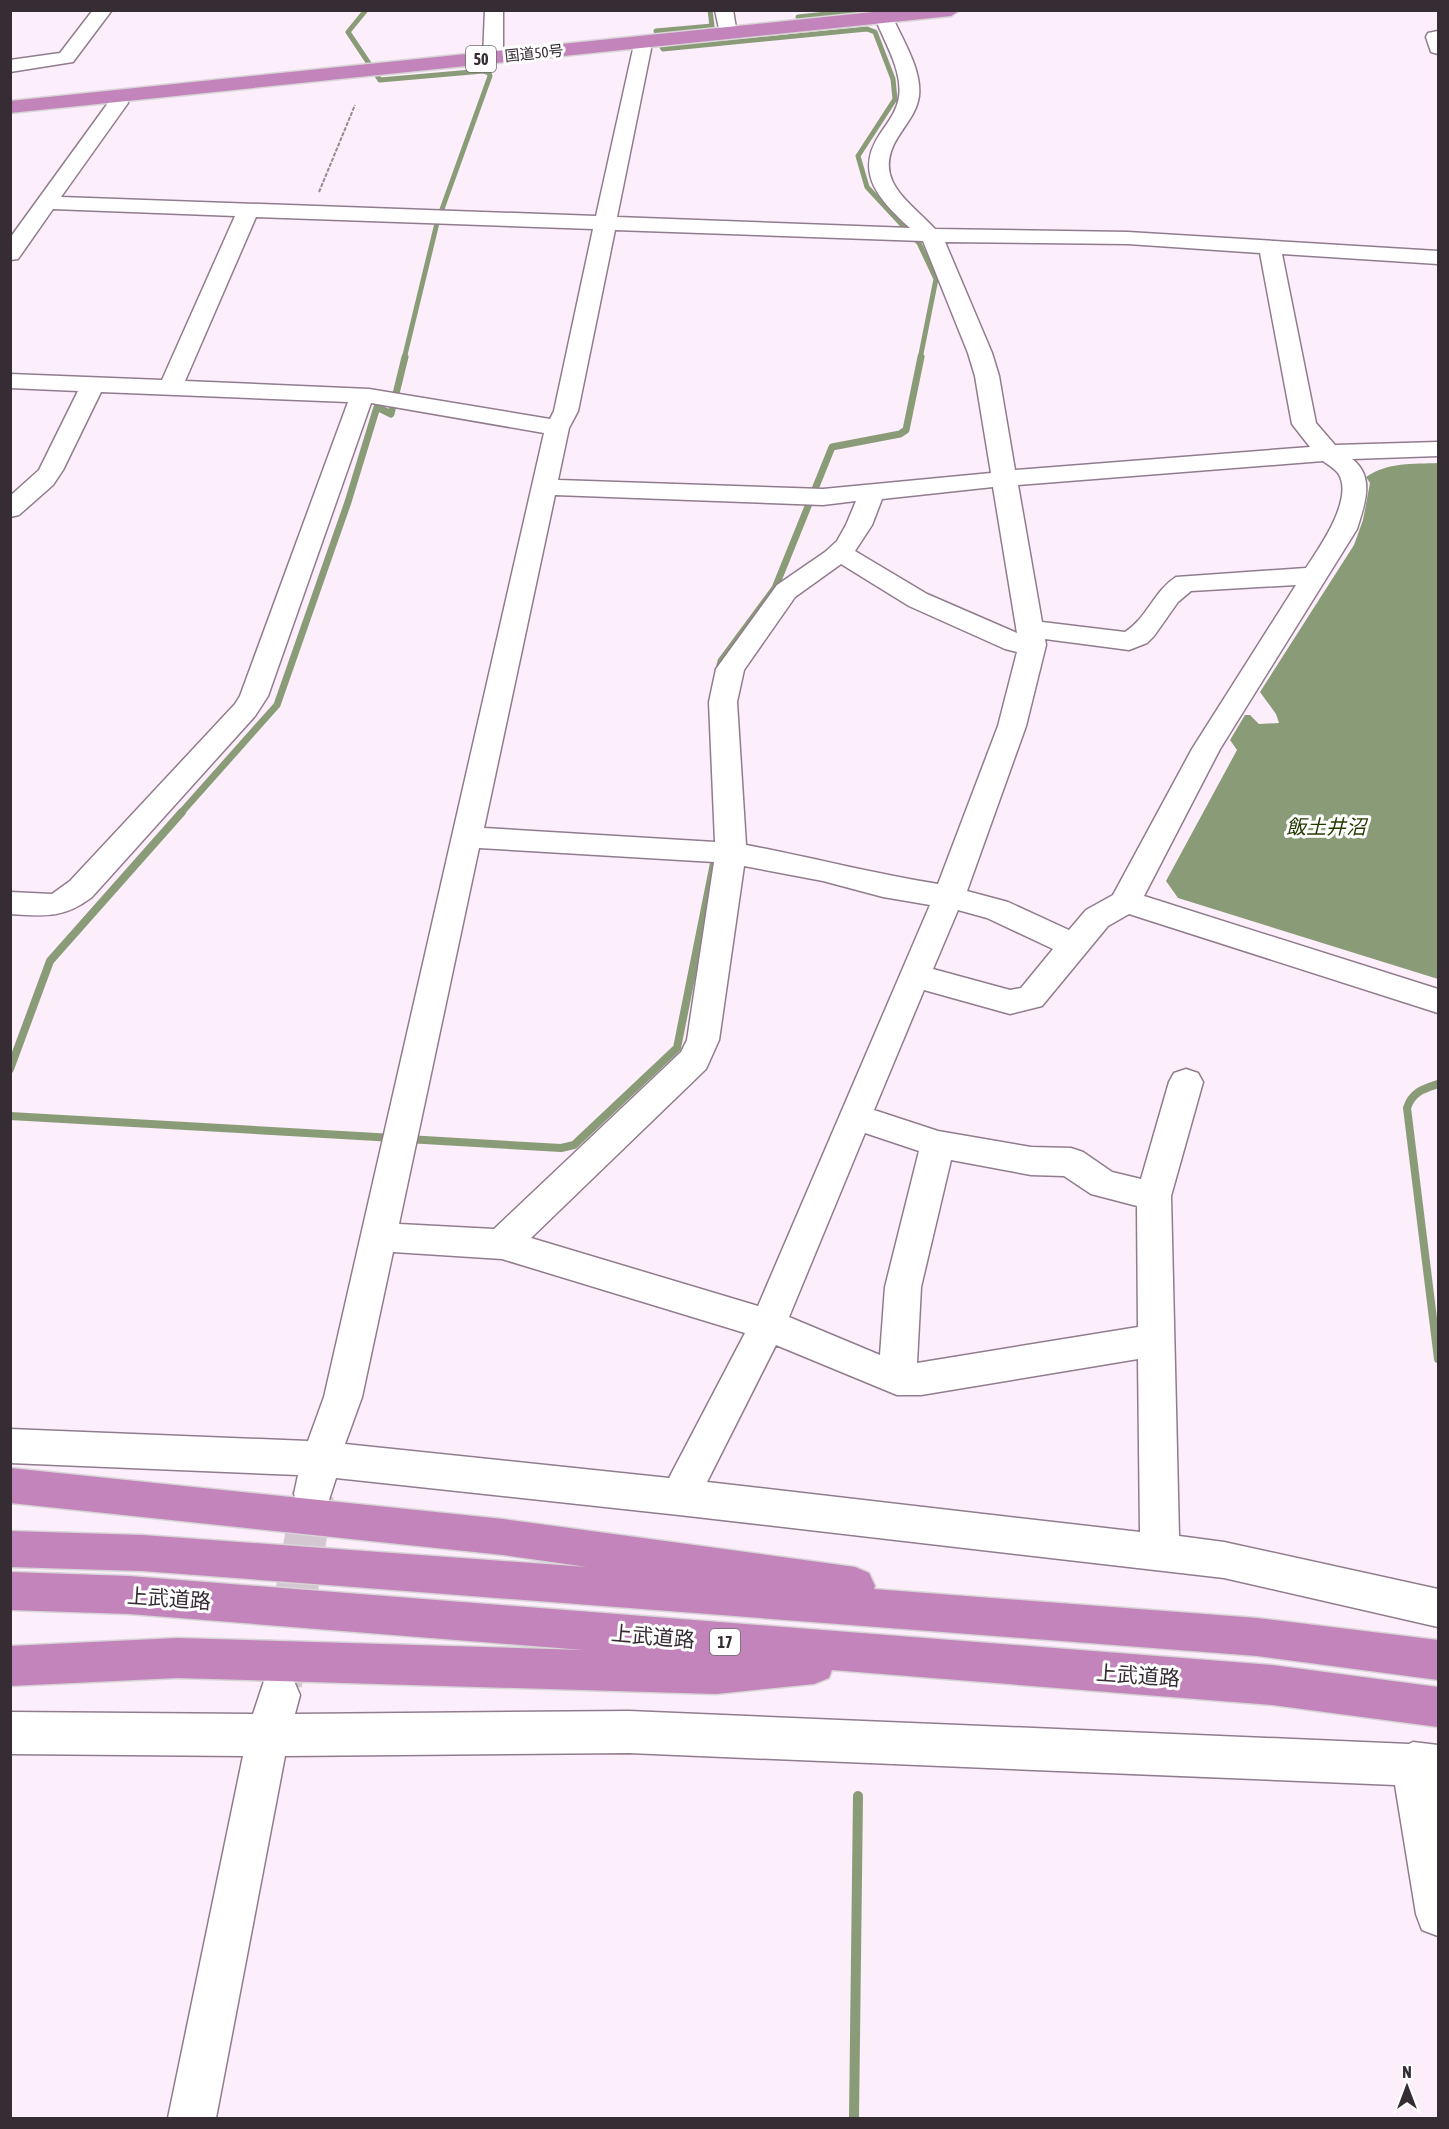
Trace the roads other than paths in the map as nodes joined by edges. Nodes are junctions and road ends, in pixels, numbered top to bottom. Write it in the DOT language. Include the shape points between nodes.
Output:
graph roads {
  1 [pos="103,10"];
  2 [pos="494,10"];
  3 [pos="724,10"];
  4 [pos="951,10"];
  5 [pos="929,12"];
  6 [pos="884,18"];
  7 [pos="728,34"];
  8 [pos="1438,37"];
  9 [pos="640,43"];
  10 [pos="1438,48"];
  11 [pos="493,57"];
  12 [pos="10,66"];
  13 [pos="118,96"];
  14 [pos="10,107"];
  15 [pos="49,203"];
  16 [pos="248,211"];
  17 [pos="606,224"];
  18 [pos="931,235"];
  19 [pos="1270,249"];
  20 [pos="11,254"];
  21 [pos="1438,257"];
  22 [pos="10,381"];
  23 [pos="93,384"];
  24 [pos="171,386"];
  25 [pos="362,396"];
  26 [pos="557,428"];
  27 [pos="1438,449"];
  28 [pos="1328,453"];
  29 [pos="1004,480"];
  30 [pos="545,487"];
  31 [pos="871,494"];
  32 [pos="10,510"];
  33 [pos="839,552"];
  34 [pos="1315,576"];
  35 [pos="1031,637"];
  36 [pos="467,837"];
  37 [pos="731,853"];
  38 [pos="949,897"];
  39 [pos="1126,902"];
  40 [pos="10,903"];
  41 [pos="1074,946"];
  42 [pos="914,975"];
  43 [pos="1438,1001"];
  44 [pos="1186,1082"];
  45 [pos="855,1117"];
  46 [pos="938,1144"];
  47 [pos="1154,1196"];
  48 [pos="378,1237"];
  49 [pos="502,1244"];
  50 [pos="768,1325"];
  51 [pos="1156,1340"];
  52 [pos="897,1379"];
  53 [pos="10,1446"];
  54 [pos="317,1477"];
  55 [pos="10,1485"];
  56 [pos="679,1497"];
  57 [pos="10,1550"];
  58 [pos="1160,1554"];
  59 [pos="10,1591"];
  60 [pos="1438,1608"];
  61 [pos="1176,1631"];
  62 [pos="896,1656"];
  63 [pos="1438,1660"];
  64 [pos="10,1666"];
  65 [pos="1438,1707"];
  66 [pos="274,1715"];
  67 [pos="10,1733"];
  68 [pos="1426,1765"];
  69 [pos="1438,1914"];
  70 [pos="192,2118"];
  1 -- 12 [label="street" via="66,58"];
  2 -- 11 [label="street"];
  3 -- 7 [label="street"];
  4 -- 5 [label="highway, 国道50号 / 50"];
  5 -- 6 [label="highway, 国道50号 / 50"];
  6 -- 7 [label="highway, 国道50号 / 50"];
  6 -- 18 [label="street" via="904,68 909,94 906,107 879,155 880,177 888,193"];
  7 -- 9 [label="highway, 国道50号 / 50"];
  8 -- 10 [label="street"];
  9 -- 11 [label="highway, 国道50号 / 50"];
  9 -- 17 [label="street" via="642,50"];
  11 -- 13 [label="highway, 国道50号 / 50"];
  13 -- 14 [label="highway, 国道50号 / 50"];
  13 -- 15 [label="street" via="118,103"];
  15 -- 16 [label="street"];
  15 -- 20 [label="street"];
  16 -- 17 [label="street"];
  16 -- 24 [label="street"];
  17 -- 18 [label="street"];
  17 -- 26 [label="street" via="566,411"];
  18 -- 19 [label="street" via="1128,238"];
  18 -- 29 [label="street" via="980,353"];
  19 -- 21 [label="street"];
  19 -- 28 [label="street" via="1304,424"];
  22 -- 23 [label="street"];
  23 -- 24 [label="street"];
  23 -- 32 [label="street" via="51,470"];
  24 -- 25 [label="street"];
  25 -- 26 [label="street"];
  25 -- 40 [label="street" via="254,696 245,710 67,901 57,906"];
  26 -- 30 [label="street"];
  27 -- 28 [label="street"];
  28 -- 29 [label="street"];
  28 -- 34 [label="street" via="1348,468 1354,482 1353,500 1344,529"];
  29 -- 31 [label="street"];
  29 -- 35 [label="street"];
  30 -- 31 [label="street" via="799,497"];
  30 -- 36 [label="street"];
  31 -- 33 [label="street" via="866,512"];
  33 -- 35 [label="street" via="918,600 1015,643"];
  33 -- 37 [label="street" via="786,591 730,669 723,702"];
  34 -- 35 [label="street" via="1185,583 1173,589 1139,638 1129,641"];
  34 -- 39 [label="street" via="1206,749"];
  35 -- 38 [label="street" via="1012,726"];
  36 -- 37 [label="street"];
  36 -- 48 [label="street"];
  37 -- 38 [label="street"];
  37 -- 49 [label="street" via="703,1040 694,1060"];
  38 -- 41 [label="street" via="997,910"];
  38 -- 42 [label="street"];
  39 -- 41 [label="street" via="1097,918"];
  39 -- 43 [label="street"];
  41 -- 42 [label="street" via="1031,998 1010,1002"];
  42 -- 45 [label="street"];
  44 -- 47 [label="street"];
  45 -- 46 [label="street"];
  45 -- 50 [label="street"];
  46 -- 47 [label="street" via="1031,1161 1071,1162 1103,1185"];
  46 -- 52 [label="street" via="903,1287"];
  47 -- 51 [label="street"];
  48 -- 49 [label="street"];
  48 -- 54 [label="street" via="343,1397"];
  49 -- 50 [label="street"];
  50 -- 52 [label="street"];
  50 -- 56 [label="street"];
  51 -- 52 [label="street" via="921,1379"];
  51 -- 58 [label="street"];
  53 -- 54 [label="street"];
  54 -- 56 [label="street"];
  55 -- 61 [label="highway" via="503,1537"];
  56 -- 58 [label="street"];
  57 -- 61 [label="highway" via="142,1553 304,1564"];
  58 -- 60 [label="street" via="1224,1560"];
  59 -- 62 [label="highway, 上武道路 / 17" via="129,1595"];
  61 -- 63 [label="highway"];
  62 -- 64 [label="highway" via="716,1674 177,1658"];
  62 -- 65 [label="highway, 上武道路 / 17" via="1272,1685"];
  66 -- 67 [label="street"];
  66 -- 68 [label="street"];
  66 -- 70 [label="street"];
  68 -- 69 [label="street"];
}
